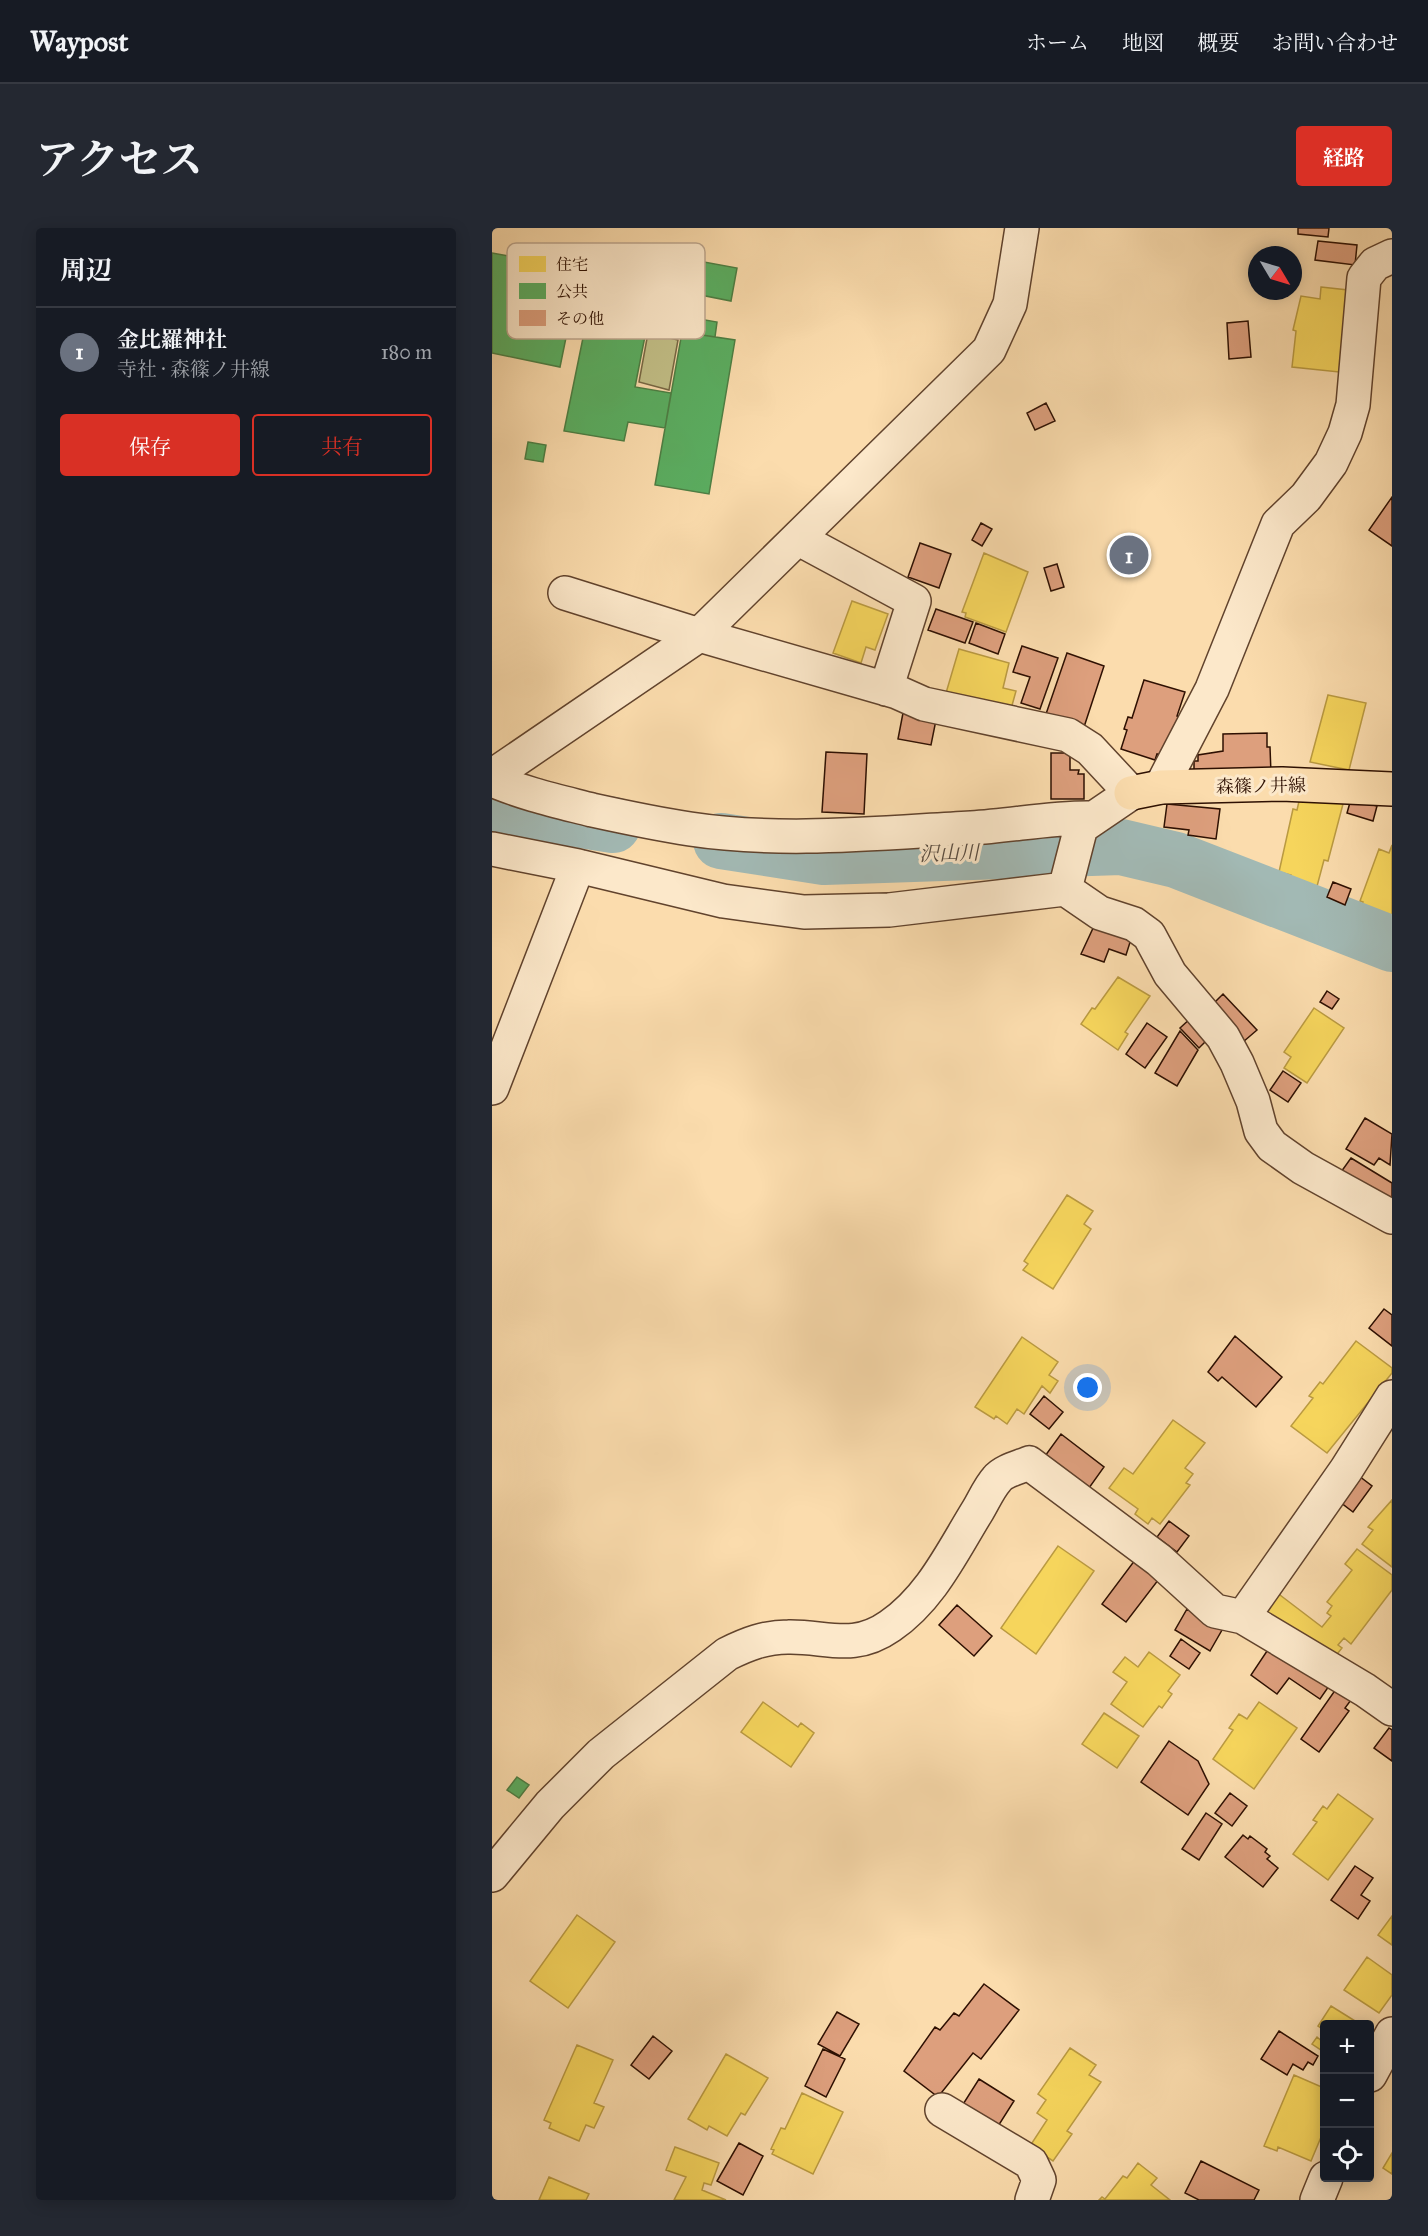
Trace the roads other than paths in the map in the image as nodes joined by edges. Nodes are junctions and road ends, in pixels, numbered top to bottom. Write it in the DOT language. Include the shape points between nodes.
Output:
graph roads {
  1 [pos="1022,228"];
  2 [pos="1392,256"];
  3 [pos="799,539"];
  4 [pos="565,592"];
  5 [pos="699,635"];
  6 [pos="886,689"];
  7 [pos="492,778"];
  8 [pos="1392,789"];
  9 [pos="1146,790"];
  10 [pos="1087,823"];
  11 [pos="492,849"];
  12 [pos="578,866"];
  13 [pos="1068,876"];
  14 [pos="492,1088"];
  15 [pos="1392,1217"];
  16 [pos="1392,1397"];
  17 [pos="1243,1617"];
  18 [pos="1392,1709"];
  19 [pos="492,1875"];
  20 [pos="1392,2034"];
  21 [pos="1371,2074"];
  22 [pos="942,2110"];
  23 [pos="1324,2182"];
  24 [pos="1032,2200"];
  25 [pos="1317,2200"];
  1 -- 3 [label="street" via="1010,304 989,350"];
  2 -- 9 [label="street" via="1375,264 1364,279 1353,405 1345,433 1331,463 1306,497 1278,524 1212,689"];
  3 -- 5 [label="street"];
  3 -- 6 [label="street" via="914,601"];
  4 -- 5 [label="street"];
  5 -- 6 [label="street"];
  5 -- 7 [label="street"];
  6 -- 9 [label="street" via="924,704 1068,735"];
  7 -- 10 [label="street" via="525,794 614,815 691,829 751,834 839,835 1012,826 1068,818"];
  8 -- 9 [label="main road, 森篠ノ井線" via="1282,784"];
  9 -- 10 [label="street"];
  10 -- 13 [label="street"];
  11 -- 12 [label="street"];
  12 -- 13 [label="street" via="723,901 804,912 889,910"];
  12 -- 14 [label="street"];
  13 -- 15 [label="street" via="1100,914 1134,924 1149,935 1170,974 1222,1037 1238,1063 1260,1131 1272,1146 1303,1168"];
  16 -- 17 [label="street"];
  17 -- 18 [label="street"];
  17 -- 19 [label="street" via="1215,1611 1159,1560 1029,1463 998,1478 929,1590 908,1614 860,1639 830,1642 779,1638 750,1642 727,1654 601,1754 550,1804"];
  20 -- 21 [label="street"];
  22 -- 24 [label="street" via="1031,2163 1039,2180"];
  23 -- 25 [label="street"];
}
